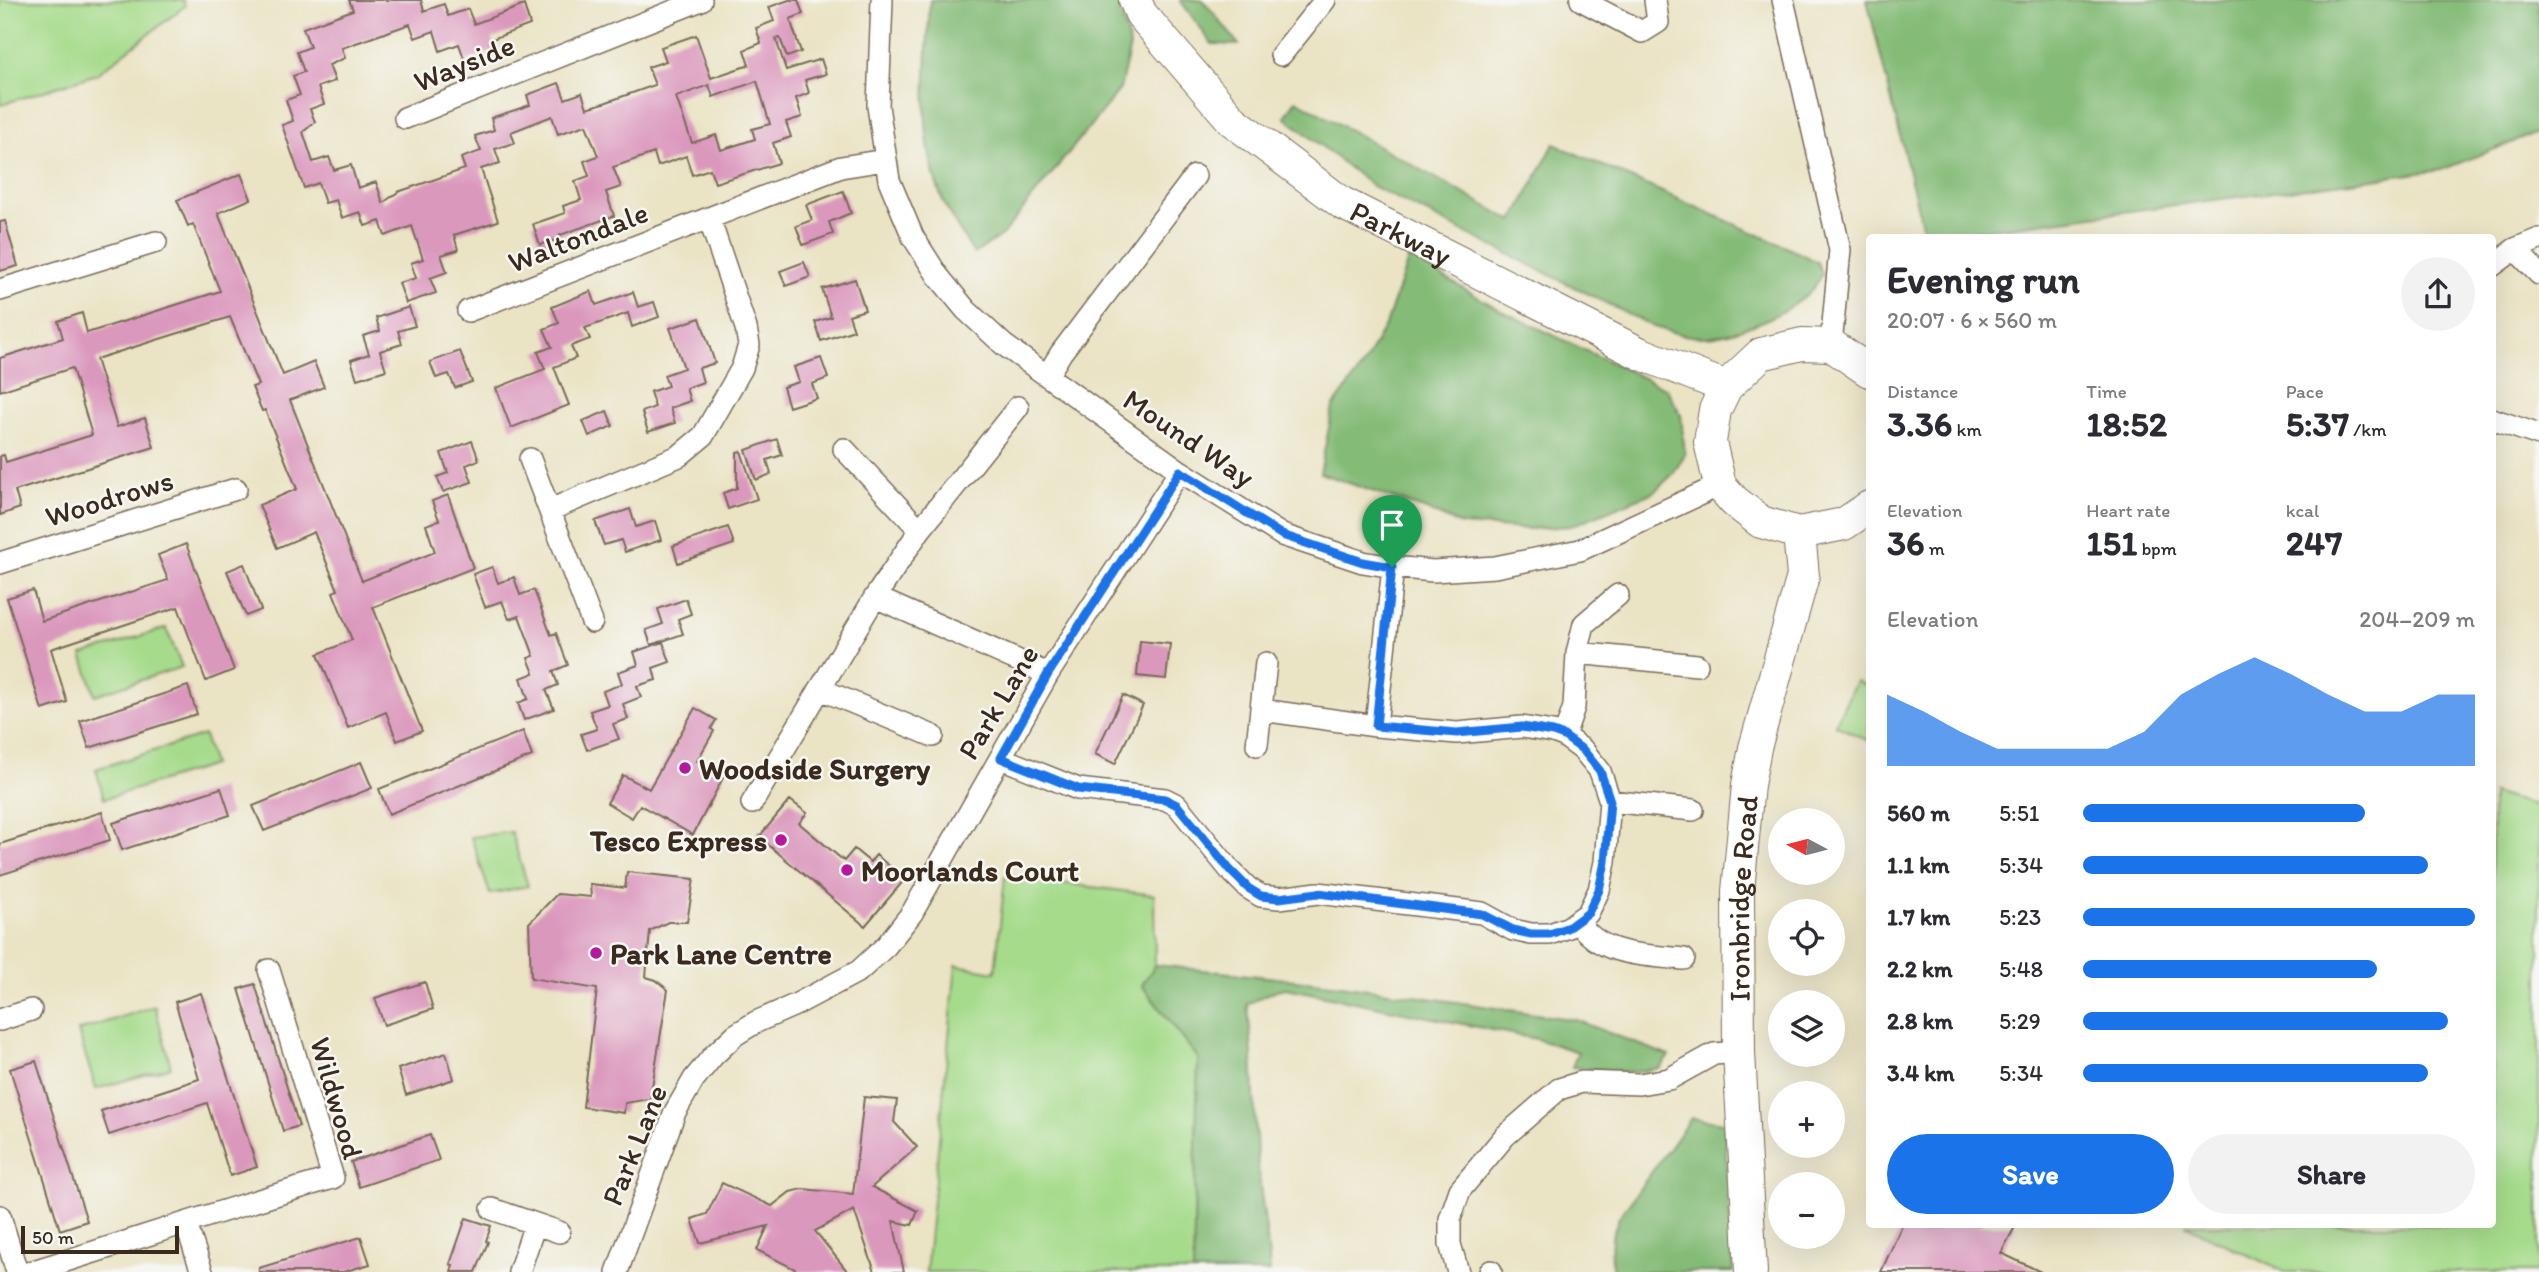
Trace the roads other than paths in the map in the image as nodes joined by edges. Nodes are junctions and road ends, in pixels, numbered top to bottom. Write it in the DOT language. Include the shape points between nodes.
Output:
graph roads {
  1 [pos="701,0"];
  2 [pos="883,0"];
  3 [pos="1135,0"];
  4 [pos="1325,0"];
  5 [pos="1581,0"];
  6 [pos="1655,0"];
  7 [pos="1783,0"];
  8 [pos="1281,55"];
  9 [pos="405,118"];
  10 [pos="886,160"];
  11 [pos="1195,176"];
  12 [pos="709,218"];
  13 [pos="2539,239"];
  14 [pos="156,242"];
  15 [pos="2515,249"];
  16 [pos="2496,263"];
  17 [pos="2539,274"];
  18 [pos="0,290"];
  19 [pos="468,311"];
  20 [pos="1831,345"];
  21 [pos="1866,369"];
  22 [pos="1047,376"];
  23 [pos="1726,387"];
  24 [pos="1018,407"];
  25 [pos="2496,420"];
  26 [pos="2539,435"];
  27 [pos="844,449"];
  28 [pos="530,459"];
  29 [pos="1180,471"];
  30 [pos="1720,485"];
  31 [pos="236,489"];
  32 [pos="1866,509"];
  33 [pos="550,510"];
  34 [pos="920,530"];
  35 [pos="1799,533"];
  36 [pos="0,564"];
  37 [pos="1392,567"];
  38 [pos="1618,595"];
  39 [pos="875,597"];
  40 [pos="592,622"];
  41 [pos="1577,653"];
  42 [pos="1266,663"];
  43 [pos="1698,665"];
  44 [pos="1048,674"];
  45 [pos="820,690"];
  46 [pos="1261,709"];
  47 [pos="1376,726"];
  48 [pos="933,736"];
  49 [pos="1564,736"];
  50 [pos="1257,745"];
  51 [pos="1001,758"];
  52 [pos="1610,801"];
  53 [pos="752,803"];
  54 [pos="1693,810"];
  55 [pos="1578,921"];
  56 [pos="1684,959"];
  57 [pos="269,970"];
  58 [pos="31,1010"];
  59 [pos="0,1020"];
  60 [pos="1739,1052"];
  61 [pos="492,1209"];
  62 [pos="0,1216"];
  63 [pos="186,1224"];
  64 [pos="535,1224"];
  65 [pos="559,1231"];
  66 [pos="17,1272"];
  67 [pos="30,1272"];
  68 [pos="202,1272"];
  69 [pos="519,1272"];
  70 [pos="617,1272"];
  71 [pos="1458,1272"];
  72 [pos="1751,1272"];
  1 -- 9 [label="street, Wayside"];
  2 -- 10 [label="street, Mound Way" via="878,106"];
  3 -- 23 [label="main road, Parkway" via="1141,14 1233,121 1342,203 1639,354"];
  4 -- 8 [label="street"];
  5 -- 6 [label="street" via="1642,32 1658,22"];
  7 -- 20 [label="street" via="1840,250"];
  10 -- 12 [label="street, Waltondale" via="841,167"];
  10 -- 22 [label="street, Mound Way" via="906,222 938,276 982,326"];
  11 -- 22 [label="street"];
  12 -- 19 [label="street, Waltondale"];
  12 -- 33 [label="street" via="746,328 749,345 742,368 703,436 679,456"];
  13 -- 15 [label="street"];
  14 -- 18 [label="street"];
  15 -- 16 [label="street"];
  15 -- 17 [label="street"];
  20 -- 21 [label="main road"];
  20 -- 23 [label="main road" via="1802,344 1761,355"];
  22 -- 29 [label="street, Mound Way"];
  23 -- 30 [label="main road" via="1715,410 1710,442"];
  24 -- 34 [label="street"];
  25 -- 26 [label="street"];
  27 -- 34 [label="street"];
  28 -- 33 [label="street"];
  29 -- 37 [label="street, Mound Way" via="1282,535"];
  29 -- 44 [label="street, Park Lane"];
  30 -- 35 [label="main road" via="1761,522"];
  30 -- 37 [label="street, Mound Way" via="1580,550 1495,568 1433,571"];
  31 -- 36 [label="street, Woodrows"];
  32 -- 35 [label="main road" via="1844,524"];
  33 -- 40 [label="street"];
  34 -- 39 [label="street"];
  35 -- 60 [label="main road, Ironbridge Road" via="1803,576 1748,785 1738,891"];
  37 -- 47 [label="street"];
  38 -- 41 [label="street" via="1584,624"];
  39 -- 44 [label="street"];
  39 -- 45 [label="street"];
  41 -- 43 [label="street"];
  41 -- 49 [label="street" via="1574,708"];
  42 -- 46 [label="street"];
  44 -- 51 [label="street, Park Lane"];
  45 -- 48 [label="street"];
  45 -- 53 [label="street"];
  46 -- 47 [label="street"];
  46 -- 50 [label="street"];
  47 -- 49 [label="street" via="1457,733 1522,727"];
  49 -- 52 [label="street" via="1600,771"];
  51 -- 55 [label="street" via="1078,789 1165,799 1177,805 1230,870 1261,896 1318,893 1470,912 1531,934 1550,934"];
  51 -- 70 [label="street, Park Lane" via="912,913 886,946 849,976 735,1035 694,1079 675,1112"];
  52 -- 54 [label="street"];
  52 -- 55 [label="street" via="1599,890 1588,913"];
  55 -- 56 [label="street" via="1585,932 1620,953"];
  57 -- 63 [label="street, Wildwood" via="333,1178"];
  58 -- 59 [label="street"];
  60 -- 71 [label="street" via="1714,1054 1669,1079 1639,1084 1582,1082 1559,1089 1505,1136 1460,1190 1450,1219 1450,1244"];
  60 -- 72 [label="main road, Ironbridge Road"];
  61 -- 64 [label="street"];
  62 -- 66 [label="street"];
  63 -- 67 [label="street, Wildwood"];
  63 -- 68 [label="street"];
  64 -- 65 [label="street"];
  64 -- 69 [label="street"];
}
